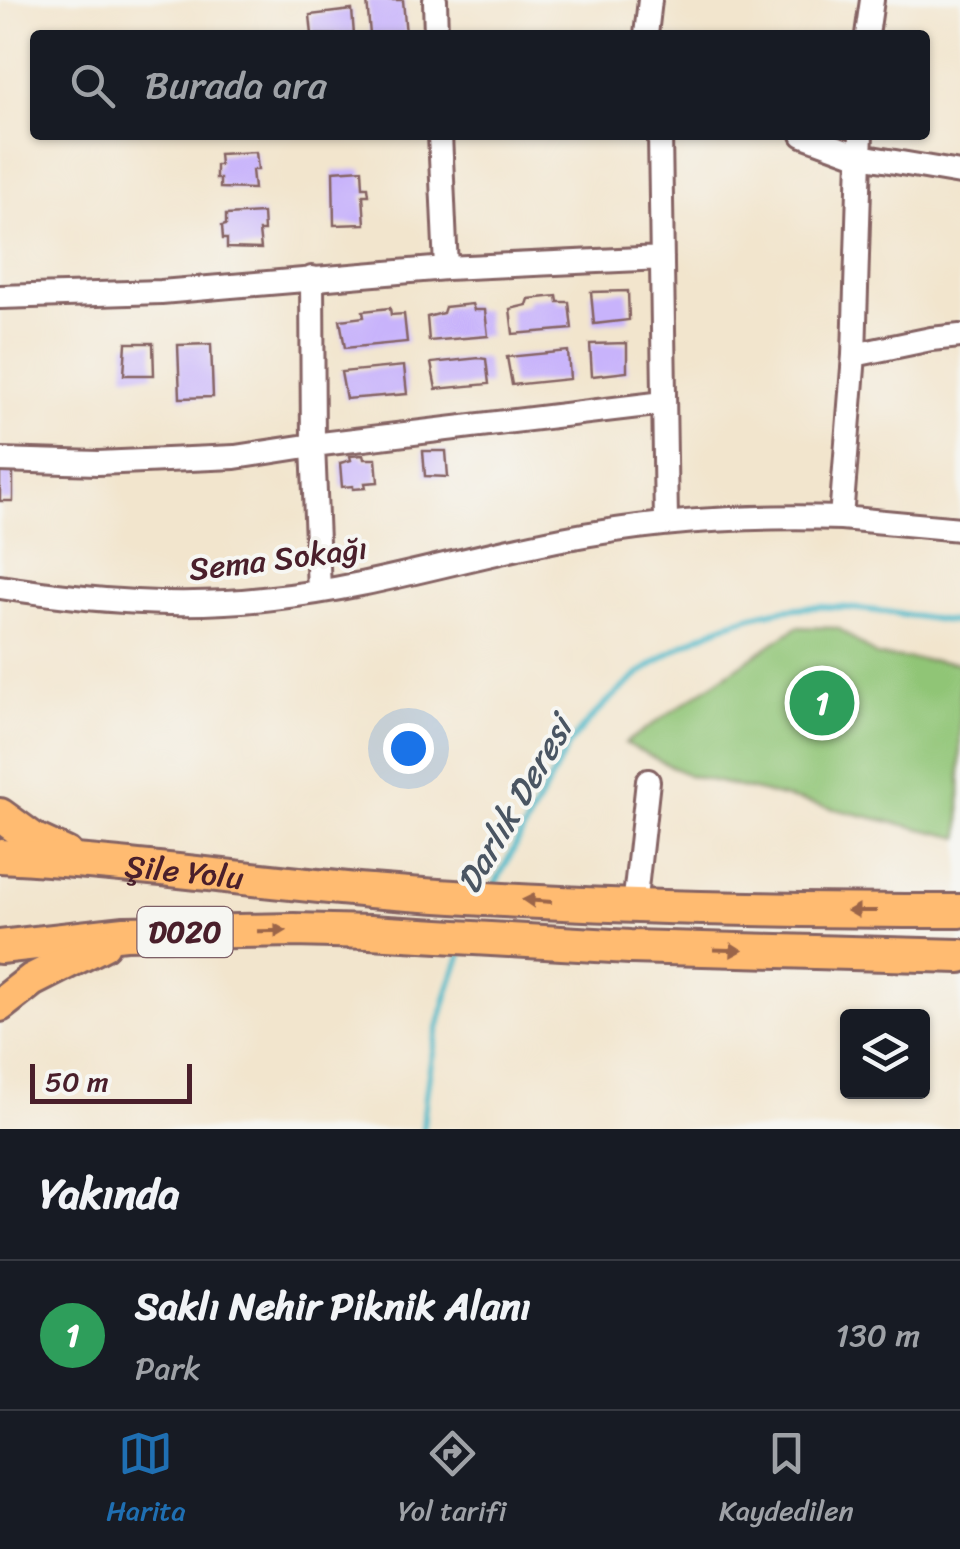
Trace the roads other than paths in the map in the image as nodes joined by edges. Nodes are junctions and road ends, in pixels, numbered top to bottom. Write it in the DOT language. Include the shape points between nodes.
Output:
graph roads {
  1 [pos="435,0"];
  2 [pos="650,0"];
  3 [pos="872,0"];
  4 [pos="436,30"];
  5 [pos="647,30"];
  6 [pos="868,30"];
  7 [pos="440,140"];
  8 [pos="660,140"];
  9 [pos="829,140"];
  10 [pos="861,146"];
  11 [pos="960,173"];
  12 [pos="662,258"];
  13 [pos="446,268"];
  14 [pos="312,278"];
  15 [pos="0,297"];
  16 [pos="960,336"];
  17 [pos="854,354"];
  18 [pos="664,403"];
  19 [pos="314,444"];
  20 [pos="0,460"];
  21 [pos="841,518"];
  22 [pos="666,522"];
  23 [pos="960,529"];
  24 [pos="0,587"];
  25 [pos="318,590"];
  26 [pos="648,781"];
  27 [pos="0,815"];
  28 [pos="0,856"];
  29 [pos="79,860"];
  30 [pos="634,907"];
  31 [pos="960,911"];
  32 [pos="125,933"];
  33 [pos="0,947"];
  34 [pos="960,956"];
  35 [pos="0,1005"];
  1 -- 4 [label="street"];
  2 -- 5 [label="street"];
  3 -- 6 [label="street"];
  7 -- 13 [label="street"];
  8 -- 12 [label="street"];
  9 -- 10 [label="street"];
  10 -- 11 [label="street" via="911,166"];
  10 -- 17 [label="street"];
  12 -- 13 [label="street"];
  12 -- 18 [label="street"];
  13 -- 14 [label="street"];
  14 -- 15 [label="street"];
  14 -- 19 [label="street"];
  16 -- 17 [label="street"];
  17 -- 21 [label="street"];
  18 -- 19 [label="street"];
  18 -- 22 [label="street"];
  19 -- 20 [label="street" via="163,462"];
  19 -- 25 [label="street"];
  21 -- 22 [label="street, Sema Sokağı"];
  21 -- 23 [label="street, Sema Sokağı"];
  22 -- 25 [label="street, Sema Sokağı"];
  24 -- 25 [label="street, Sema Sokağı" via="195,604"];
  26 -- 30 [label="street"];
  27 -- 29 [label="highway" via="32,839"];
  28 -- 29 [label="highway, Şile Yolu / D020"];
  30 -- 29 [label="highway, Şile Yolu / D020, one-way" via="368,890"];
  31 -- 30 [label="highway, D020, one-way"];
  32 -- 33 [label="highway, Şile Yolu / D020"];
  32 -- 34 [label="highway, Şile Yolu / D020, one-way" via="370,932"];
  32 -- 35 [label="highway" via="32,980"];
}
